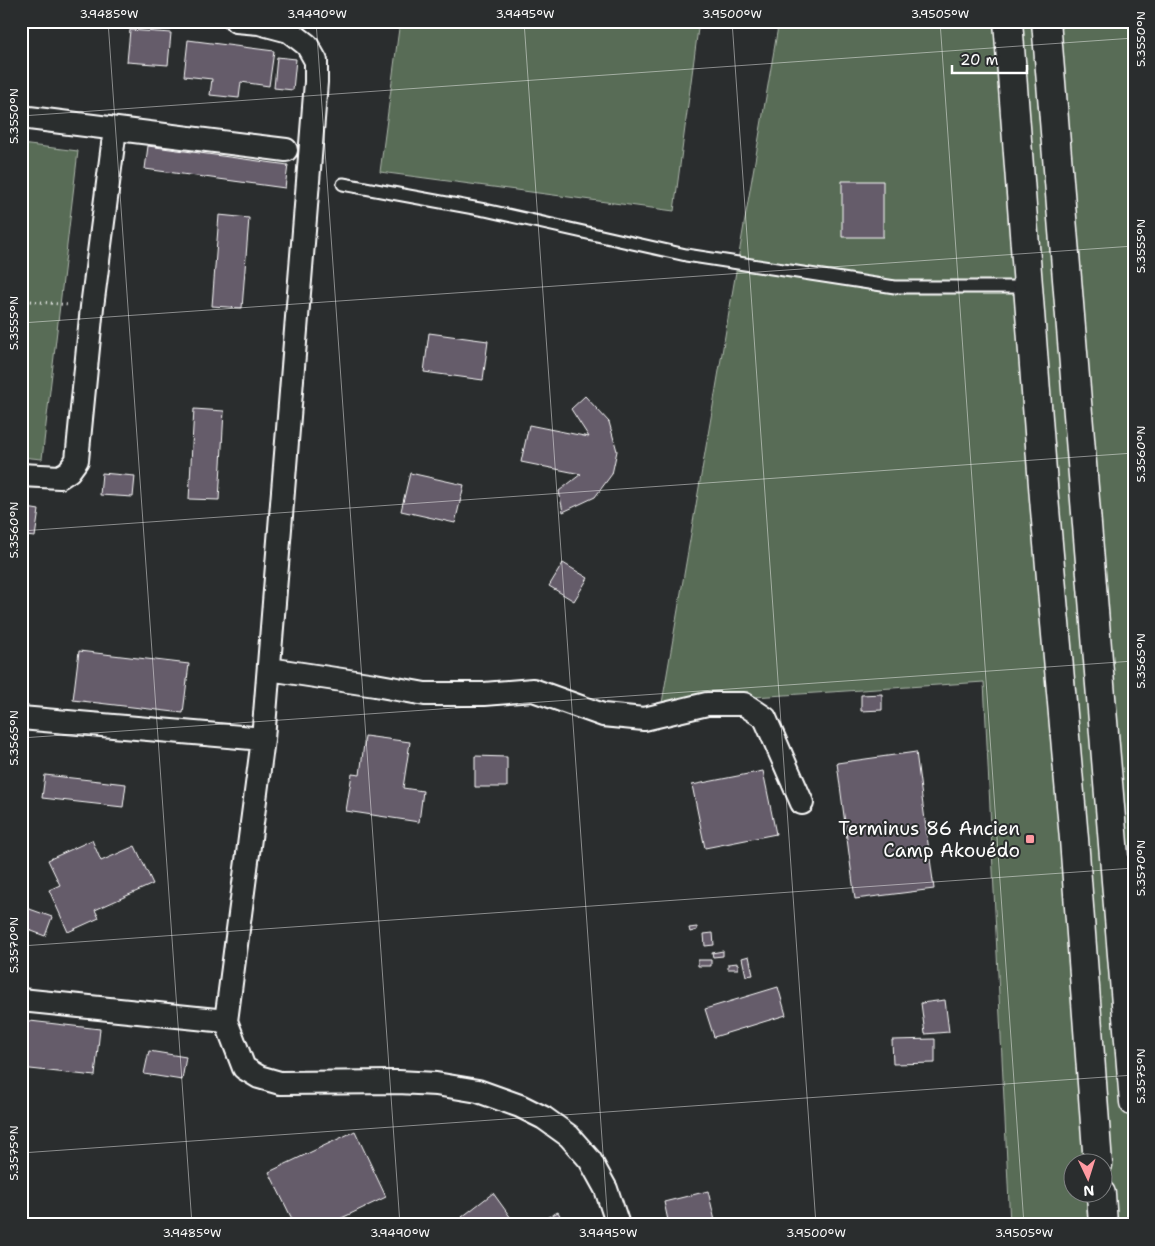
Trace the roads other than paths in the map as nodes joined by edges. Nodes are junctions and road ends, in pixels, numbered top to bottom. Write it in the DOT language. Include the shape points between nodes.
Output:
graph roads {
  1 [pos="236,21"];
  2 [pos="1008,21"];
  3 [pos="1046,21"];
  4 [pos="259,22"];
  5 [pos="21,117"];
  6 [pos="114,129"];
  7 [pos="286,150"];
  8 [pos="343,184"];
  9 [pos="1028,288"];
  10 [pos="21,475"];
  11 [pos="269,669"];
  12 [pos="21,718"];
  13 [pos="263,739"];
  14 [pos="802,803"];
  15 [pos="21,1000"];
  16 [pos="226,1021"];
  17 [pos="1134,1102"];
  18 [pos="1097,1154"];
  19 [pos="1101,1204"];
  20 [pos="618,1225"];
  21 [pos="1103,1225"];
  1 -- 4 [label="street"];
  2 -- 9 [label="highway"];
  3 -- 17 [label="highway"];
  4 -- 11 [label="street" via="289,31 307,45 316,61"];
  5 -- 6 [label="street"];
  6 -- 7 [label="street"];
  6 -- 10 [label="street" via="77,460 70,471 60,477"];
  8 -- 9 [label="lane" via="485,210 686,255 895,287"];
  9 -- 18 [label="highway" via="1074,829"];
  11 -- 13 [label="street"];
  11 -- 14 [label="street" via="425,694 533,690 602,715 644,719 707,704 744,704 765,718"];
  12 -- 13 [label="street"];
  13 -- 16 [label="street"];
  15 -- 16 [label="street"];
  16 -- 20 [label="street" via="244,1068 259,1077 280,1083 398,1082 478,1090 544,1118 569,1136 590,1160 606,1189"];
  19 -- 21 [label="highway"];
}
